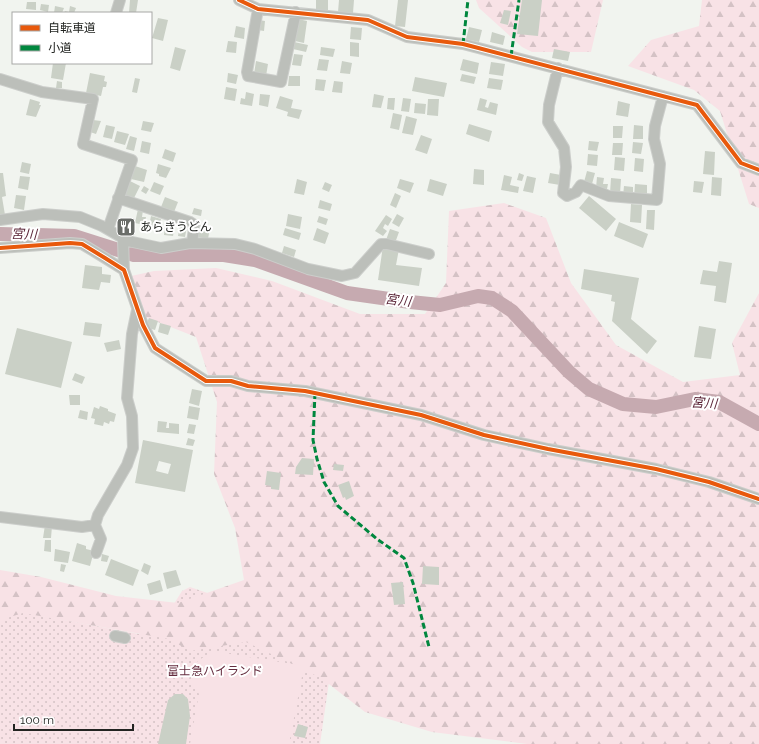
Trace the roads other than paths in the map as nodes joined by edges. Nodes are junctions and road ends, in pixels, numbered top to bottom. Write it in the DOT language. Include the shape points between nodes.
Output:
graph roads {
  1 [pos="120,0"];
  2 [pos="239,0"];
  3 [pos="258,9"];
  4 [pos="116,12"];
  5 [pos="296,12"];
  6 [pos="558,68"];
  7 [pos="0,79"];
  8 [pos="663,96"];
  9 [pos="759,170"];
  10 [pos="118,198"];
  11 [pos="0,220"];
  12 [pos="108,229"];
  13 [pos="123,241"];
  14 [pos="192,243"];
  15 [pos="0,248"];
  16 [pos="429,254"];
  17 [pos="124,268"];
  18 [pos="137,310"];
  19 [pos="759,499"];
  20 [pos="0,517"];
  21 [pos="95,525"];
  22 [pos="96,553"];
  1 -- 4 [label="street"];
  2 -- 3 [label="street"];
  3 -- 5 [label="street"];
  3 -- 5 [label="street" via="248,76 281,82"];
  5 -- 6 [label="street" via="368,20 407,37 463,44"];
  6 -- 8 [label="street"];
  6 -- 8 [label="street" via="549,104 548,122 564,148 566,167 562,193 567,196 576,192 581,185 609,196 657,200 660,164 654,139"];
  7 -- 10 [label="street" via="42,92 93,100 83,144 132,160"];
  8 -- 9 [label="street" via="697,105 741,164"];
  10 -- 12 [label="street"];
  10 -- 14 [label="street" via="190,222 194,228"];
  11 -- 12 [label="street" via="43,214 80,217"];
  12 -- 13 [label="street"];
  13 -- 14 [label="street" via="161,248"];
  13 -- 17 [label="street"];
  14 -- 16 [label="street" via="236,244 308,269 342,276 354,274 381,244"];
  15 -- 17 [label="street" via="82,244"];
  17 -- 18 [label="street"];
  18 -- 19 [label="street" via="155,348 206,381 230,381 248,386 305,391 422,415 484,435 656,469 709,482"];
  18 -- 21 [label="street" via="132,334 127,398 132,416 133,448 127,465 98,515"];
  20 -- 21 [label="street" via="82,527"];
  21 -- 22 [label="street" via="100,539"];
}
